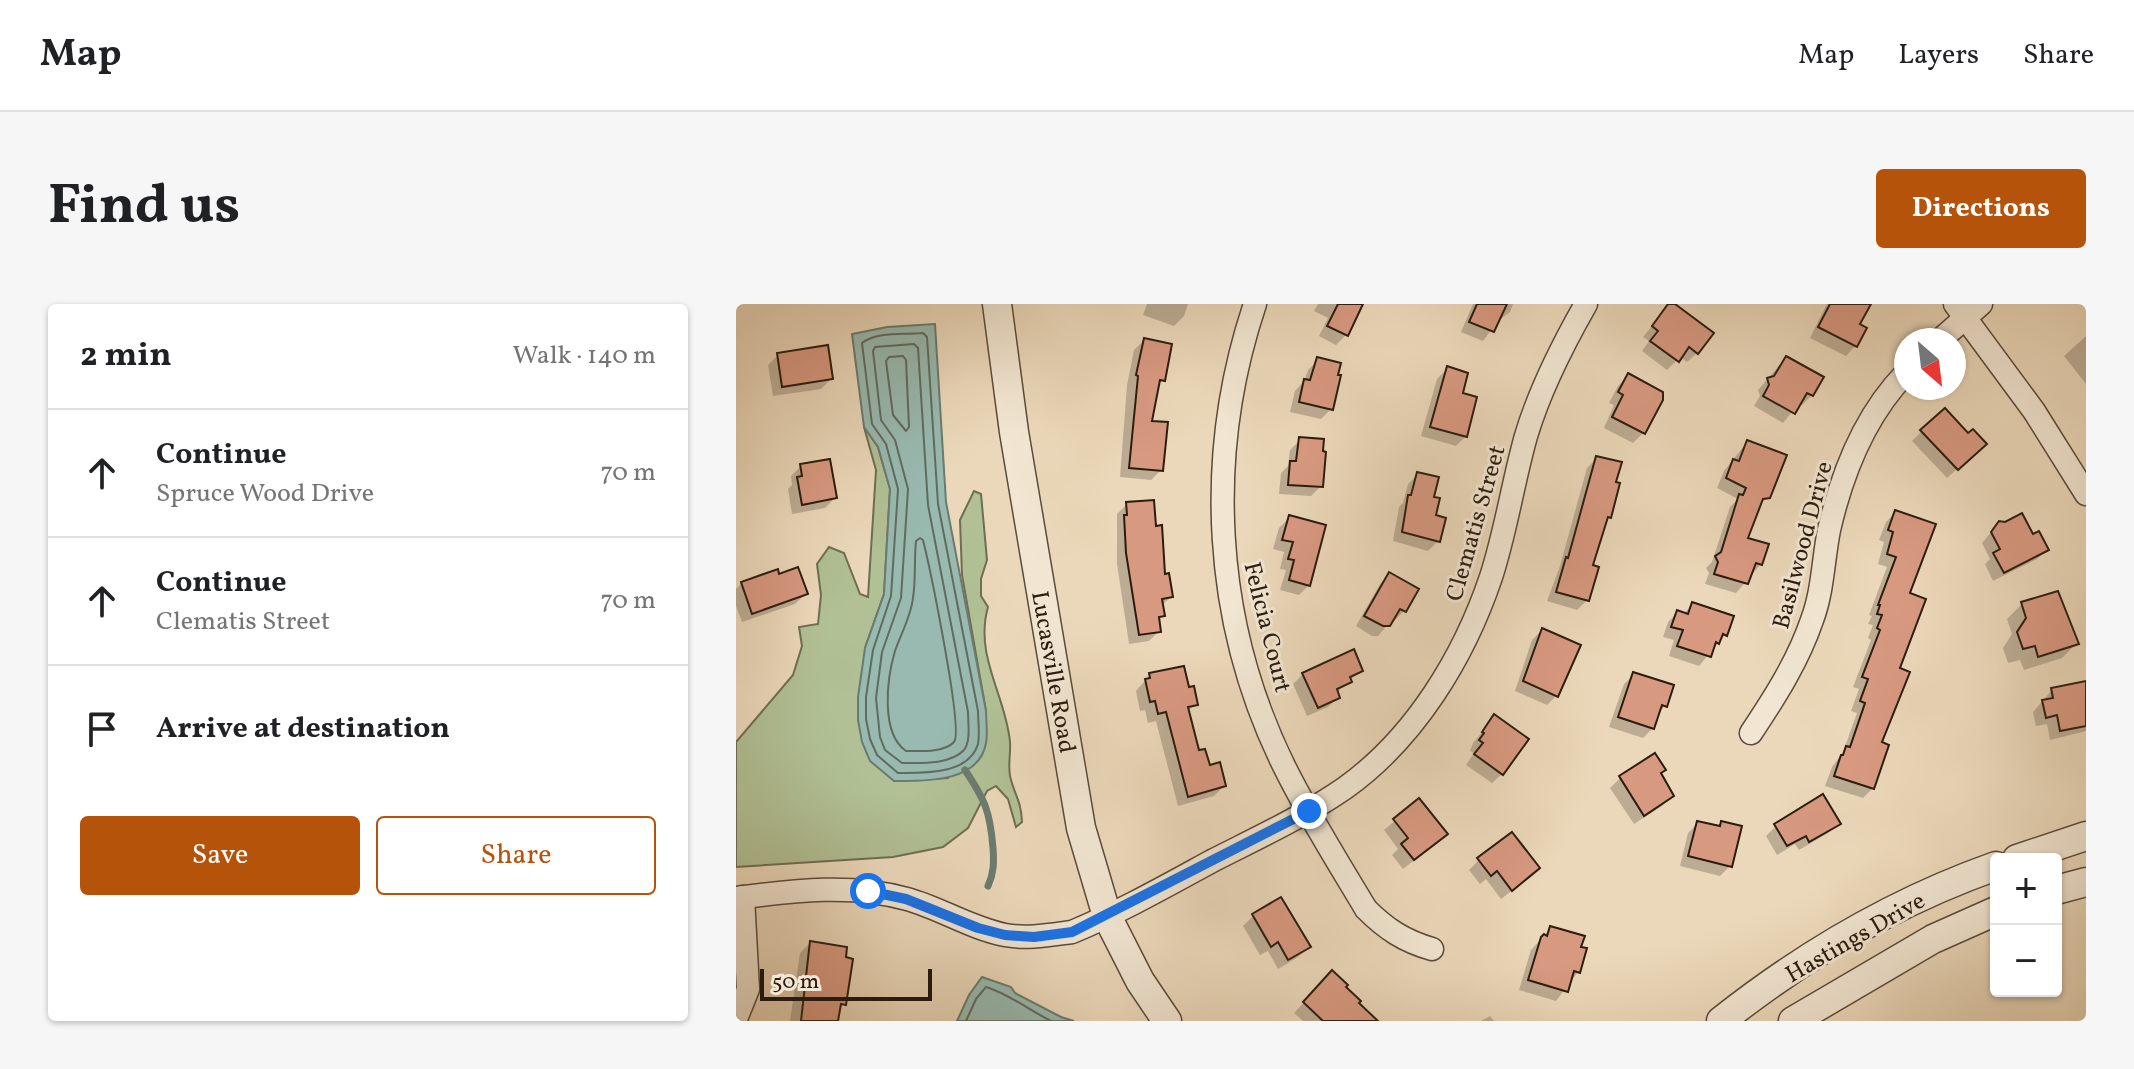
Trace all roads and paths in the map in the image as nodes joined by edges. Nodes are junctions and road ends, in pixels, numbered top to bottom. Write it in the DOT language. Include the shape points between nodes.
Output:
graph roads {
  1 [pos="997,304"];
  2 [pos="1255,304"];
  3 [pos="1586,304"];
  4 [pos="1967,309"];
  5 [pos="1950,328"];
  6 [pos="1894,388"];
  7 [pos="2086,494"];
  8 [pos="1751,733"];
  9 [pos="1309,811"];
  10 [pos="2086,836"];
  11 [pos="2035,853"];
  12 [pos="1990,869"];
  13 [pos="2086,882"];
  14 [pos="2062,888"];
  15 [pos="740,897"];
  16 [pos="1990,914"];
  17 [pos="1107,916"];
  18 [pos="1432,949"];
  19 [pos="736,1019"];
  20 [pos="1167,1021"];
  21 [pos="1721,1021"];
  22 [pos="1793,1021"];
  1 -- 17 [label="street, Lucasville Road" via="1054,678 1081,828"];
  2 -- 9 [label="street, Felicia Court" via="1225,444 1222,543 1245,662 1284,765"];
  3 -- 9 [label="street, Clematis Street" via="1542,390 1492,574 1445,677 1381,756"];
  4 -- 5 [label="street"];
  4 -- 7 [label="street"];
  6 -- 8 [label="street, Basilwood Drive" via="1856,446 1840,488 1813,618 1778,694"];
  9 -- 17 [label="street, Clematis Street"];
  9 -- 18 [label="street, Felicia Court" via="1366,909 1385,928"];
  10 -- 11 [label="street"];
  12 -- 21 [label="street, Hastings Drive" via="1857,929"];
  13 -- 14 [label="street"];
  15 -- 17 [label="street, Clematis Street" via="868,891 906,899 978,928 1034,937 1072,932"];
  15 -- 19 [label="street" via="748,989"];
  16 -- 22 [label="street, Hastings Drive" via="1933,939"];
  17 -- 20 [label="street, Lucasville Road"];
}
